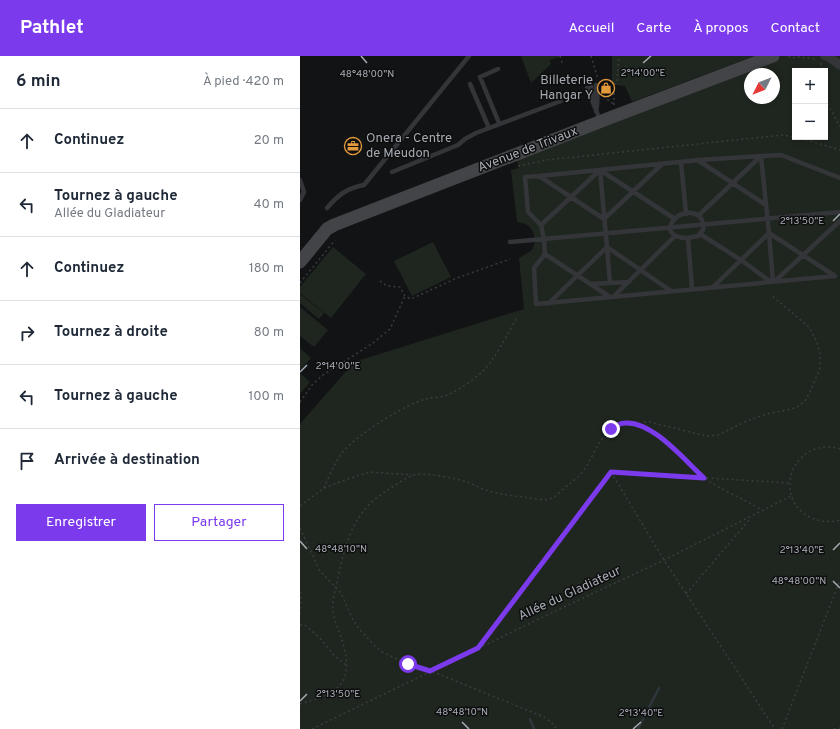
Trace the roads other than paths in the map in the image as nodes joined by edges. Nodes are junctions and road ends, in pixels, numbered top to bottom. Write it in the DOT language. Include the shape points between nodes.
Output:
graph roads {
  1 [pos="469,56"];
  2 [pos="774,57"];
  3 [pos="825,59"];
  4 [pos="840,65"];
  5 [pos="498,69"];
  6 [pos="470,84"];
  7 [pos="561,100"];
  8 [pos="599,116"];
  9 [pos="499,124"];
  10 [pos="489,128"];
  11 [pos="761,156"];
  12 [pos="699,160"];
  13 [pos="681,162"];
  14 [pos="662,164"];
  15 [pos="600,170"];
  16 [pos="392,172"];
  17 [pos="539,176"];
  18 [pos="840,178"];
  19 [pos="300,180"];
  20 [pos="732,183"];
  21 [pos="633,192"];
  22 [pos="570,198"];
  23 [pos="300,200"];
  24 [pos="766,205"];
  25 [pos="327,208"];
  26 [pos="840,212"];
  27 [pos="686,214"];
  28 [pos="698,216"];
  29 [pos="604,219"];
  30 [pos="675,219"];
  31 [pos="767,219"];
  32 [pos="840,221"];
  33 [pos="542,225"];
  34 [pos="704,225"];
  35 [pos="670,228"];
  36 [pos="769,233"];
  37 [pos="605,234"];
  38 [pos="700,234"];
  39 [pos="675,236"];
  40 [pos="688,238"];
  41 [pos="544,239"];
  42 [pos="510,242"];
  43 [pos="607,247"];
  44 [pos="545,254"];
  45 [pos="802,255"];
  46 [pos="740,260"];
  47 [pos="300,262"];
  48 [pos="641,270"];
  49 [pos="578,275"];
  50 [pos="837,276"];
  51 [pos="629,282"];
  52 [pos="773,282"];
  53 [pos="610,283"];
  54 [pos="591,284"];
  55 [pos="713,287"];
  56 [pos="692,289"];
  57 [pos="671,291"];
  58 [pos="611,297"];
  59 [pos="549,303"];
  1 -- 25 [label="lane" via="364,185 348,190"];
  2 -- 8 [label="main road, Avenue de Trivaux"];
  3 -- 4 [label="street"];
  5 -- 9 [label="lane" via="480,77"];
  6 -- 10 [label="lane"];
  7 -- 9 [label="lane"];
  8 -- 8 [label="lane" via="598,92 591,87"];
  8 -- 47 [label="main road, Avenue de Trivaux" via="334,225 327,229"];
  9 -- 10 [label="lane"];
  10 -- 16 [label="lane" via="458,145"];
  11 -- 12 [label="lane"];
  11 -- 18 [label="lane" via="781,155"];
  11 -- 20 [label="lane"];
  11 -- 24 [label="lane"];
  12 -- 13 [label="lane"];
  12 -- 20 [label="lane"];
  13 -- 14 [label="lane"];
  13 -- 27 [label="lane"];
  14 -- 15 [label="lane"];
  14 -- 21 [label="lane"];
  15 -- 17 [label="lane"];
  15 -- 21 [label="lane"];
  15 -- 22 [label="lane"];
  15 -- 29 [label="lane"];
  17 -- 22 [label="lane"];
  17 -- 33 [label="lane" via="526,177 528,212"];
  19 -- 23 [label="lane" via="304,192"];
  20 -- 24 [label="lane"];
  20 -- 28 [label="lane"];
  21 -- 29 [label="lane"];
  21 -- 30 [label="lane"];
  22 -- 29 [label="lane"];
  22 -- 33 [label="lane"];
  24 -- 31 [label="lane"];
  26 -- 31 [label="lane"];
  27 -- 28 [label="lane"];
  27 -- 30 [label="lane"];
  28 -- 34 [label="lane"];
  29 -- 37 [label="lane"];
  30 -- 35 [label="lane"];
  31 -- 34 [label="lane"];
  31 -- 36 [label="lane"];
  32 -- 45 [label="lane"];
  33 -- 41 [label="lane"];
  34 -- 35 [label="lane"];
  34 -- 38 [label="lane"];
  35 -- 37 [label="lane"];
  35 -- 39 [label="lane"];
  36 -- 45 [label="lane"];
  36 -- 46 [label="lane"];
  36 -- 52 [label="lane"];
  37 -- 41 [label="lane"];
  37 -- 43 [label="lane"];
  38 -- 40 [label="lane"];
  38 -- 46 [label="lane"];
  39 -- 40 [label="lane"];
  39 -- 48 [label="lane"];
  40 -- 56 [label="lane"];
  41 -- 42 [label="lane"];
  41 -- 44 [label="lane"];
  43 -- 48 [label="lane"];
  43 -- 49 [label="lane"];
  43 -- 53 [label="lane"];
  44 -- 49 [label="lane"];
  44 -- 59 [label="lane" via="534,268 536,304"];
  45 -- 50 [label="lane"];
  45 -- 52 [label="lane"];
  46 -- 52 [label="lane"];
  46 -- 55 [label="lane"];
  48 -- 51 [label="lane"];
  48 -- 57 [label="lane"];
  49 -- 54 [label="lane"];
  49 -- 59 [label="lane"];
  50 -- 52 [label="lane"];
  51 -- 53 [label="lane"];
  51 -- 58 [label="lane"];
  52 -- 55 [label="lane"];
  53 -- 54 [label="lane"];
  54 -- 58 [label="lane"];
  55 -- 56 [label="lane"];
  56 -- 57 [label="lane"];
  57 -- 58 [label="lane"];
  58 -- 59 [label="lane"];
}
